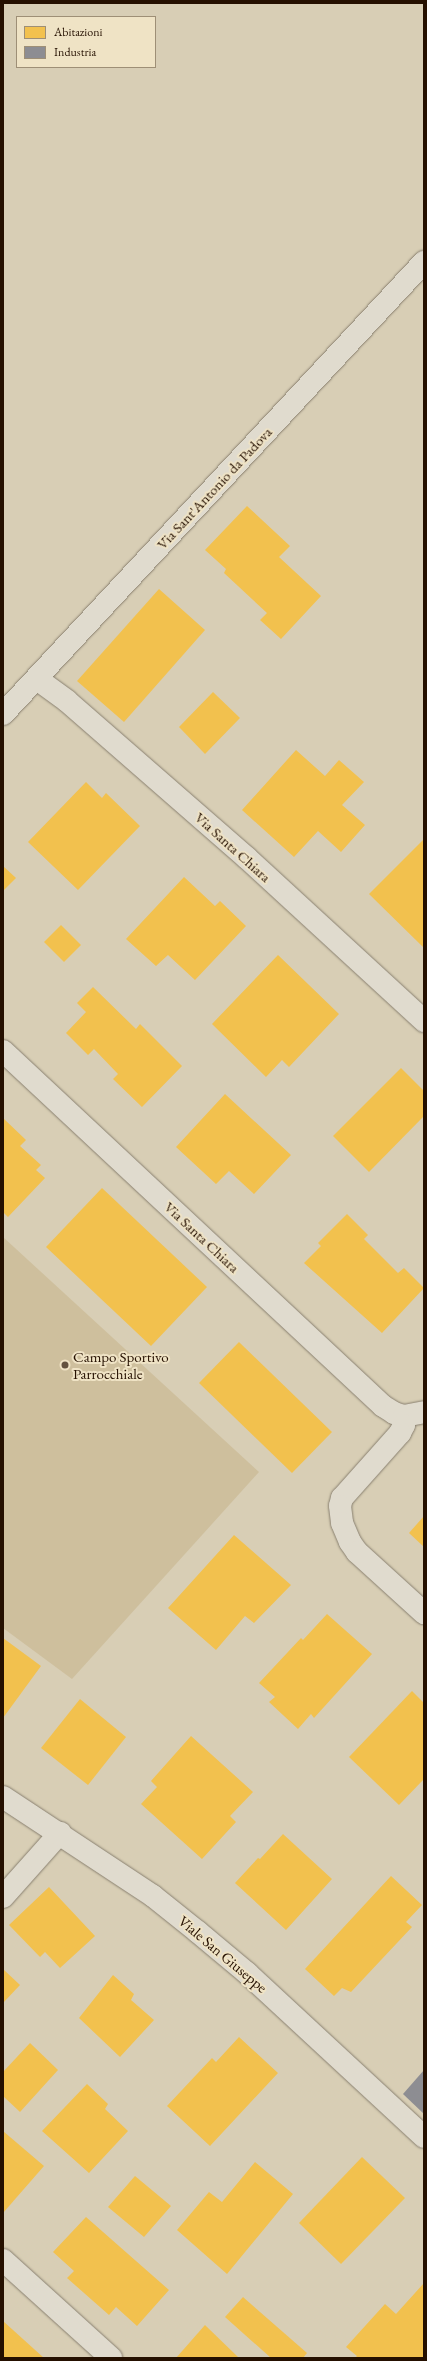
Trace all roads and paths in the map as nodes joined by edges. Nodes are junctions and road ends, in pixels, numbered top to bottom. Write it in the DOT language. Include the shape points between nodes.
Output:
graph roads {
  1 [pos="424,262"];
  2 [pos="37,678"];
  3 [pos="3,714"];
  4 [pos="424,1021"];
  5 [pos="3,1051"];
  6 [pos="414,1414"];
  7 [pos="424,1613"];
  8 [pos="3,1797"];
  9 [pos="60,1833"];
  10 [pos="3,1897"];
  11 [pos="424,2137"];
  12 [pos="3,2260"];
  13 [pos="111,2358"];
  1 -- 2 [label="street, Via Sant'Antonio da Padova"];
  2 -- 3 [label="street, Via Sant'Antonio da Padova"];
  2 -- 4 [label="street, Via Santa Chiara" via="67,701 247,858"];
  5 -- 6 [label="street, Via Santa Chiara" via="384,1406 394,1413"];
  6 -- 7 [label="street, Via Santa Chiara" via="342,1498 340,1506 342,1523 357,1552"];
  8 -- 9 [label="street, Viale San Giuseppe"];
  9 -- 10 [label="street"];
  9 -- 11 [label="street, Viale San Giuseppe" via="153,1896 198,1932 253,1978"];
  12 -- 13 [label="street"];
}
